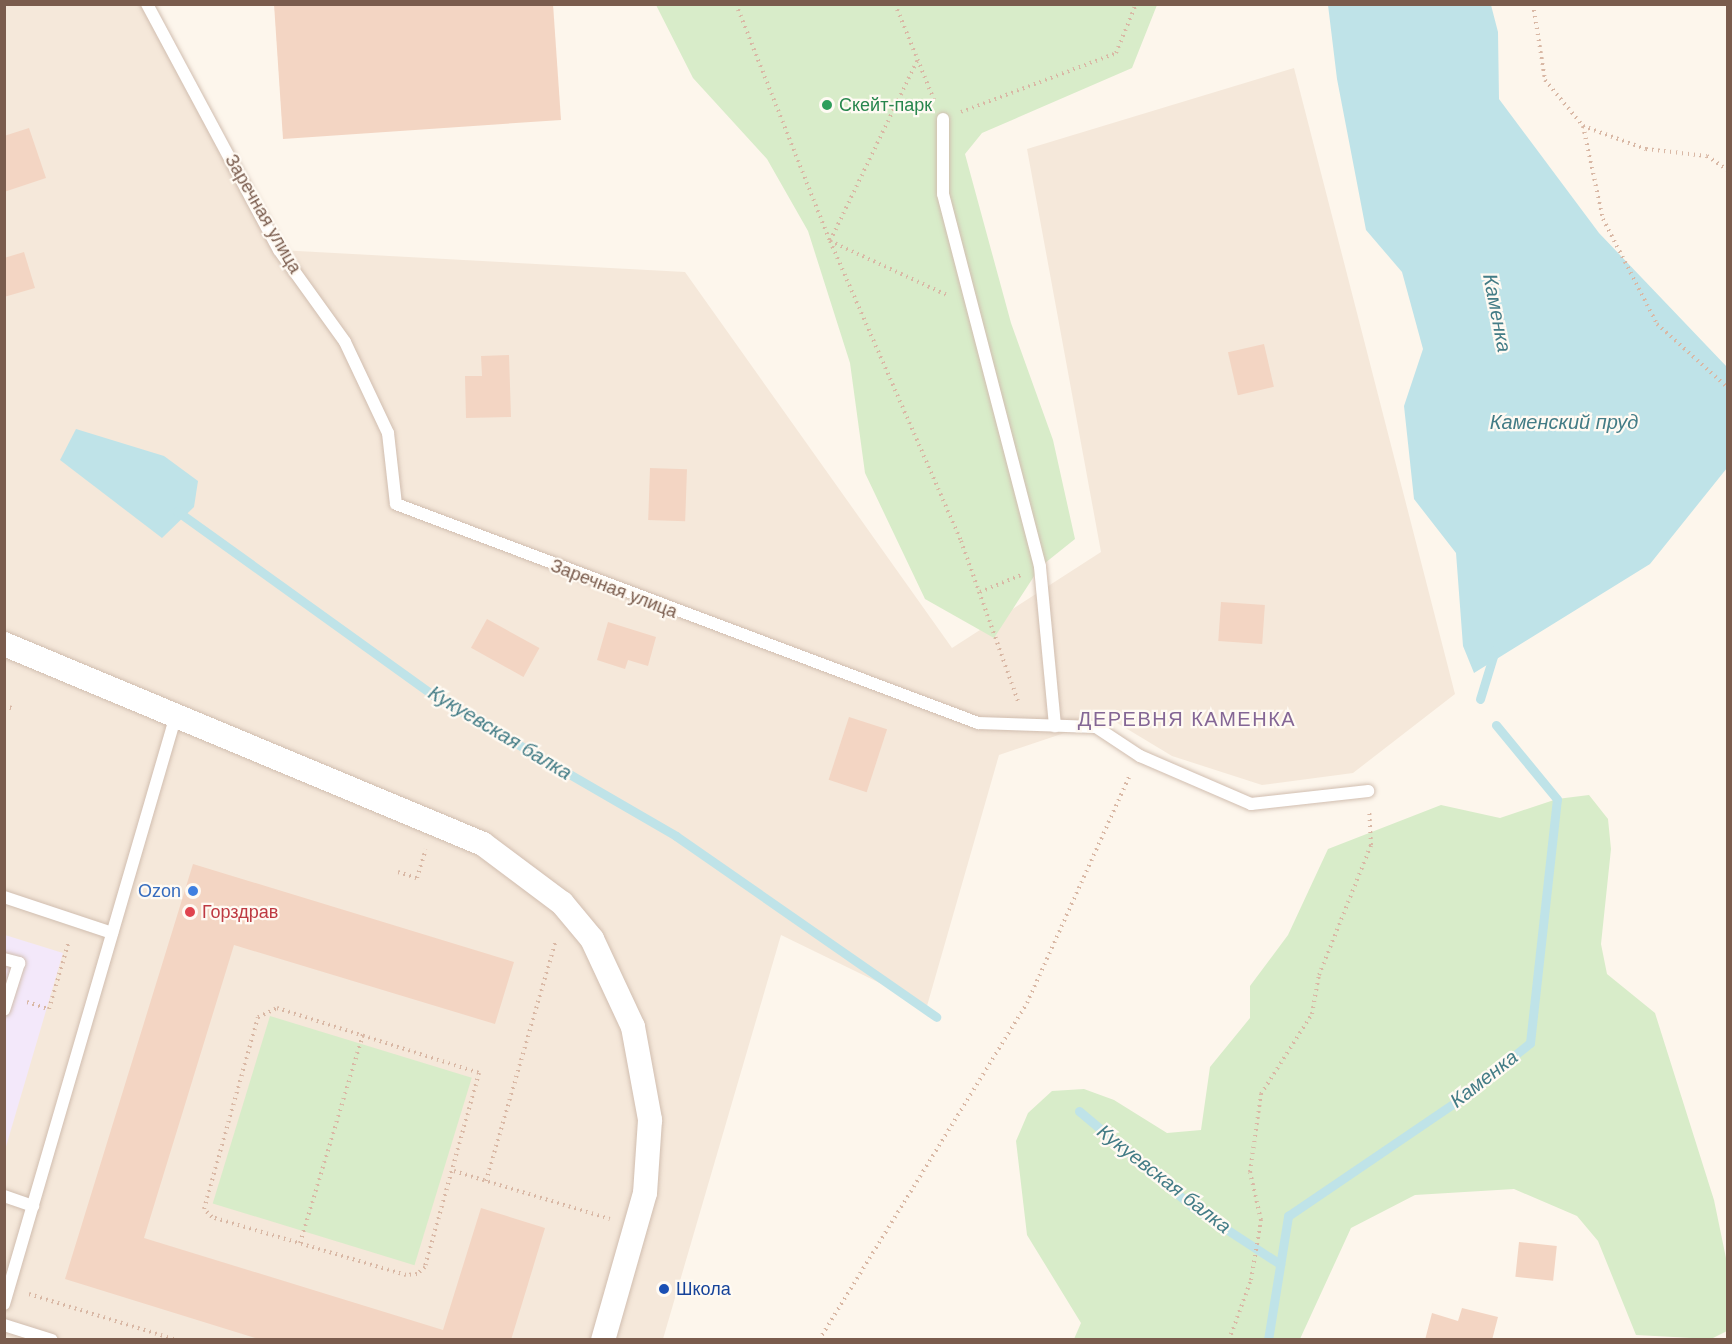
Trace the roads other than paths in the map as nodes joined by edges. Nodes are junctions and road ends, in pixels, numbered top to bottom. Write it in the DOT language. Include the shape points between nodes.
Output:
graph roads {
  1 [pos="147,4"];
  2 [pos="943,119"];
  3 [pos="4,644"];
  4 [pos="176,715"];
  5 [pos="1055,726"];
  6 [pos="1368,791"];
  7 [pos="4,897"];
  8 [pos="112,933"];
  9 [pos="4,959"];
  10 [pos="4,1010"];
  11 [pos="4,1196"];
  12 [pos="33,1206"];
  13 [pos="4,1304"];
  14 [pos="4,1325"];
  15 [pos="52,1340"];
  16 [pos="603,1340"];
  1 -- 5 [label="lane, Заречная улица" via="279,250 345,342 388,433 396,504 978,723"];
  2 -- 5 [label="lane" via="943,194 1040,567"];
  3 -- 4 [label="street"];
  4 -- 8 [label="lane"];
  4 -- 16 [label="street" via="483,844 562,903 592,939 633,1027 650,1120 645,1193"];
  5 -- 6 [label="lane, Заречная улица" via="1096,727 1140,756 1251,804"];
  7 -- 8 [label="lane"];
  8 -- 12 [label="lane"];
  9 -- 10 [label="lane" via="19,963"];
  11 -- 12 [label="lane"];
  12 -- 13 [label="lane"];
  14 -- 15 [label="lane"];
}
